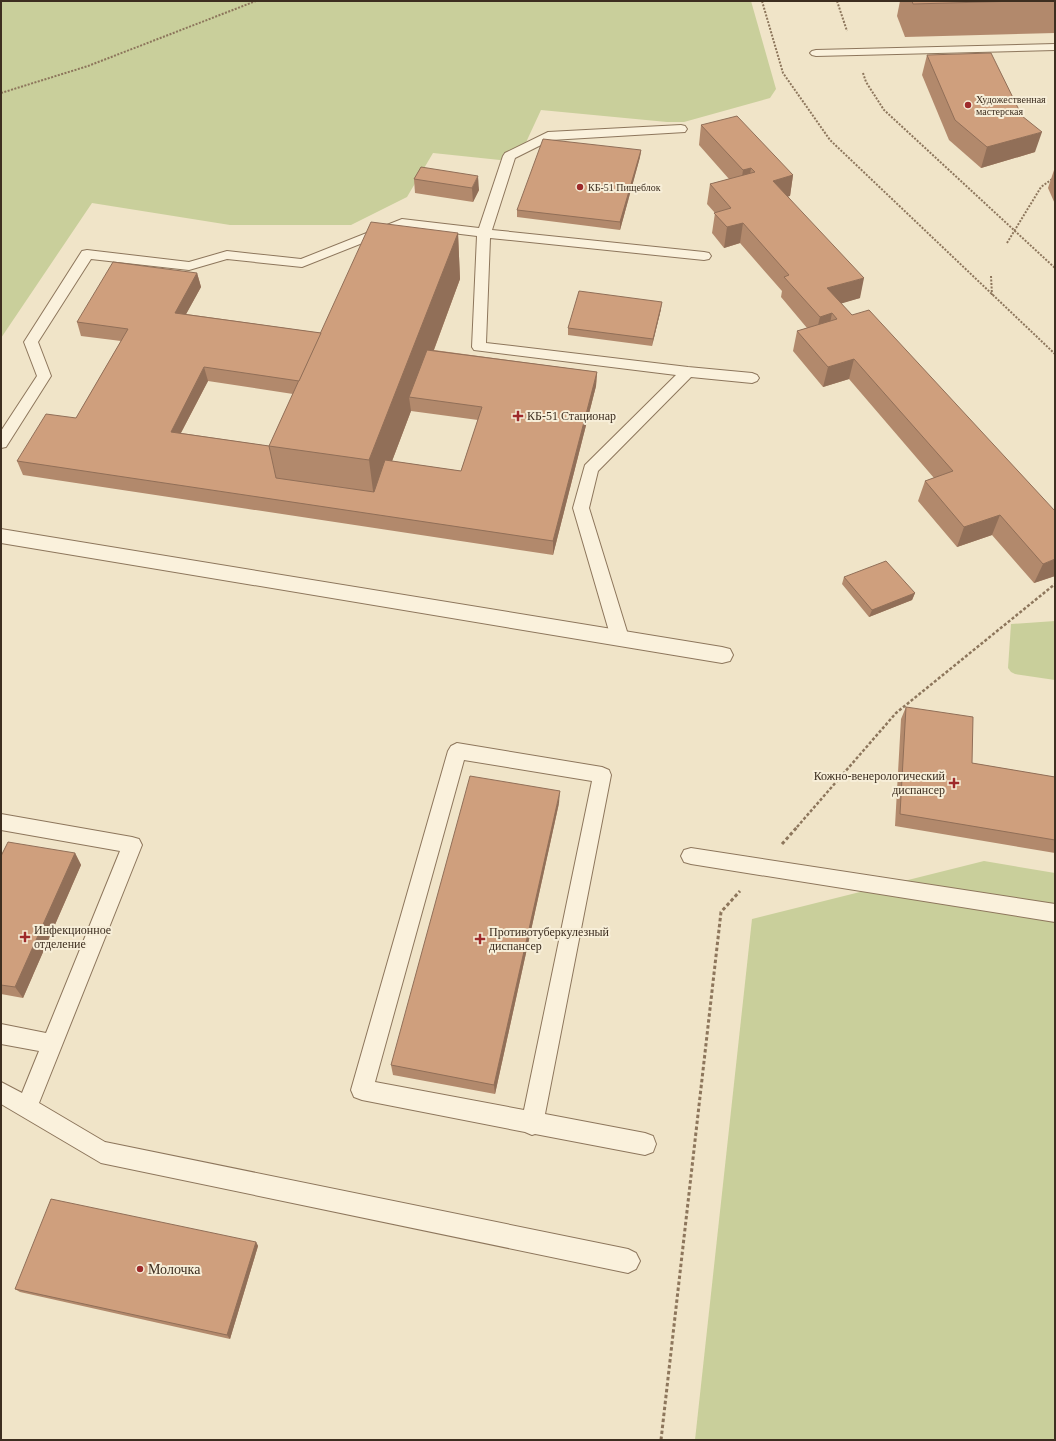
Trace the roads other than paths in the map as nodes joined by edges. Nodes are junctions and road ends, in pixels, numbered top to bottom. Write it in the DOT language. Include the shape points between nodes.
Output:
graph roads {
  1 [pos="1055,47"];
  2 [pos="816,53"];
  3 [pos="681,129"];
  4 [pos="484,233"];
  5 [pos="704,256"];
  6 [pos="688,372"];
  7 [pos="752,378"];
  8 [pos="1,443"];
  9 [pos="1,536"];
  10 [pos="620,638"];
  11 [pos="722,655"];
  12 [pos="1,822"];
  13 [pos="691,856"];
  14 [pos="1055,913"];
  15 [pos="1,1034"];
  16 [pos="52,1044"];
  17 [pos="1,1092"];
  18 [pos="27,1107"];
  19 [pos="532,1124"];
  20 [pos="645,1144"];
  21 [pos="628,1261"];
  1 -- 2 [label="lane"];
  3 -- 4 [label="lane" via="548,136 509,156"];
  4 -- 5 [label="lane"];
  4 -- 6 [label="lane" via="479,347"];
  4 -- 8 [label="lane" via="402,223 302,263 227,255 189,266 86,254 31,342 44,376"];
  6 -- 7 [label="lane"];
  6 -- 10 [label="lane" via="591,469 581,508"];
  9 -- 10 [label="street"];
  10 -- 11 [label="street"];
  12 -- 16 [label="lane" via="132,845"];
  13 -- 14 [label="lane"];
  15 -- 16 [label="lane"];
  16 -- 18 [label="lane"];
  17 -- 18 [label="lane"];
  18 -- 21 [label="lane" via="101,1152"];
  19 -- 19 [label="lane" via="362,1090 457,751 602,775"];
  19 -- 20 [label="lane"];
}
